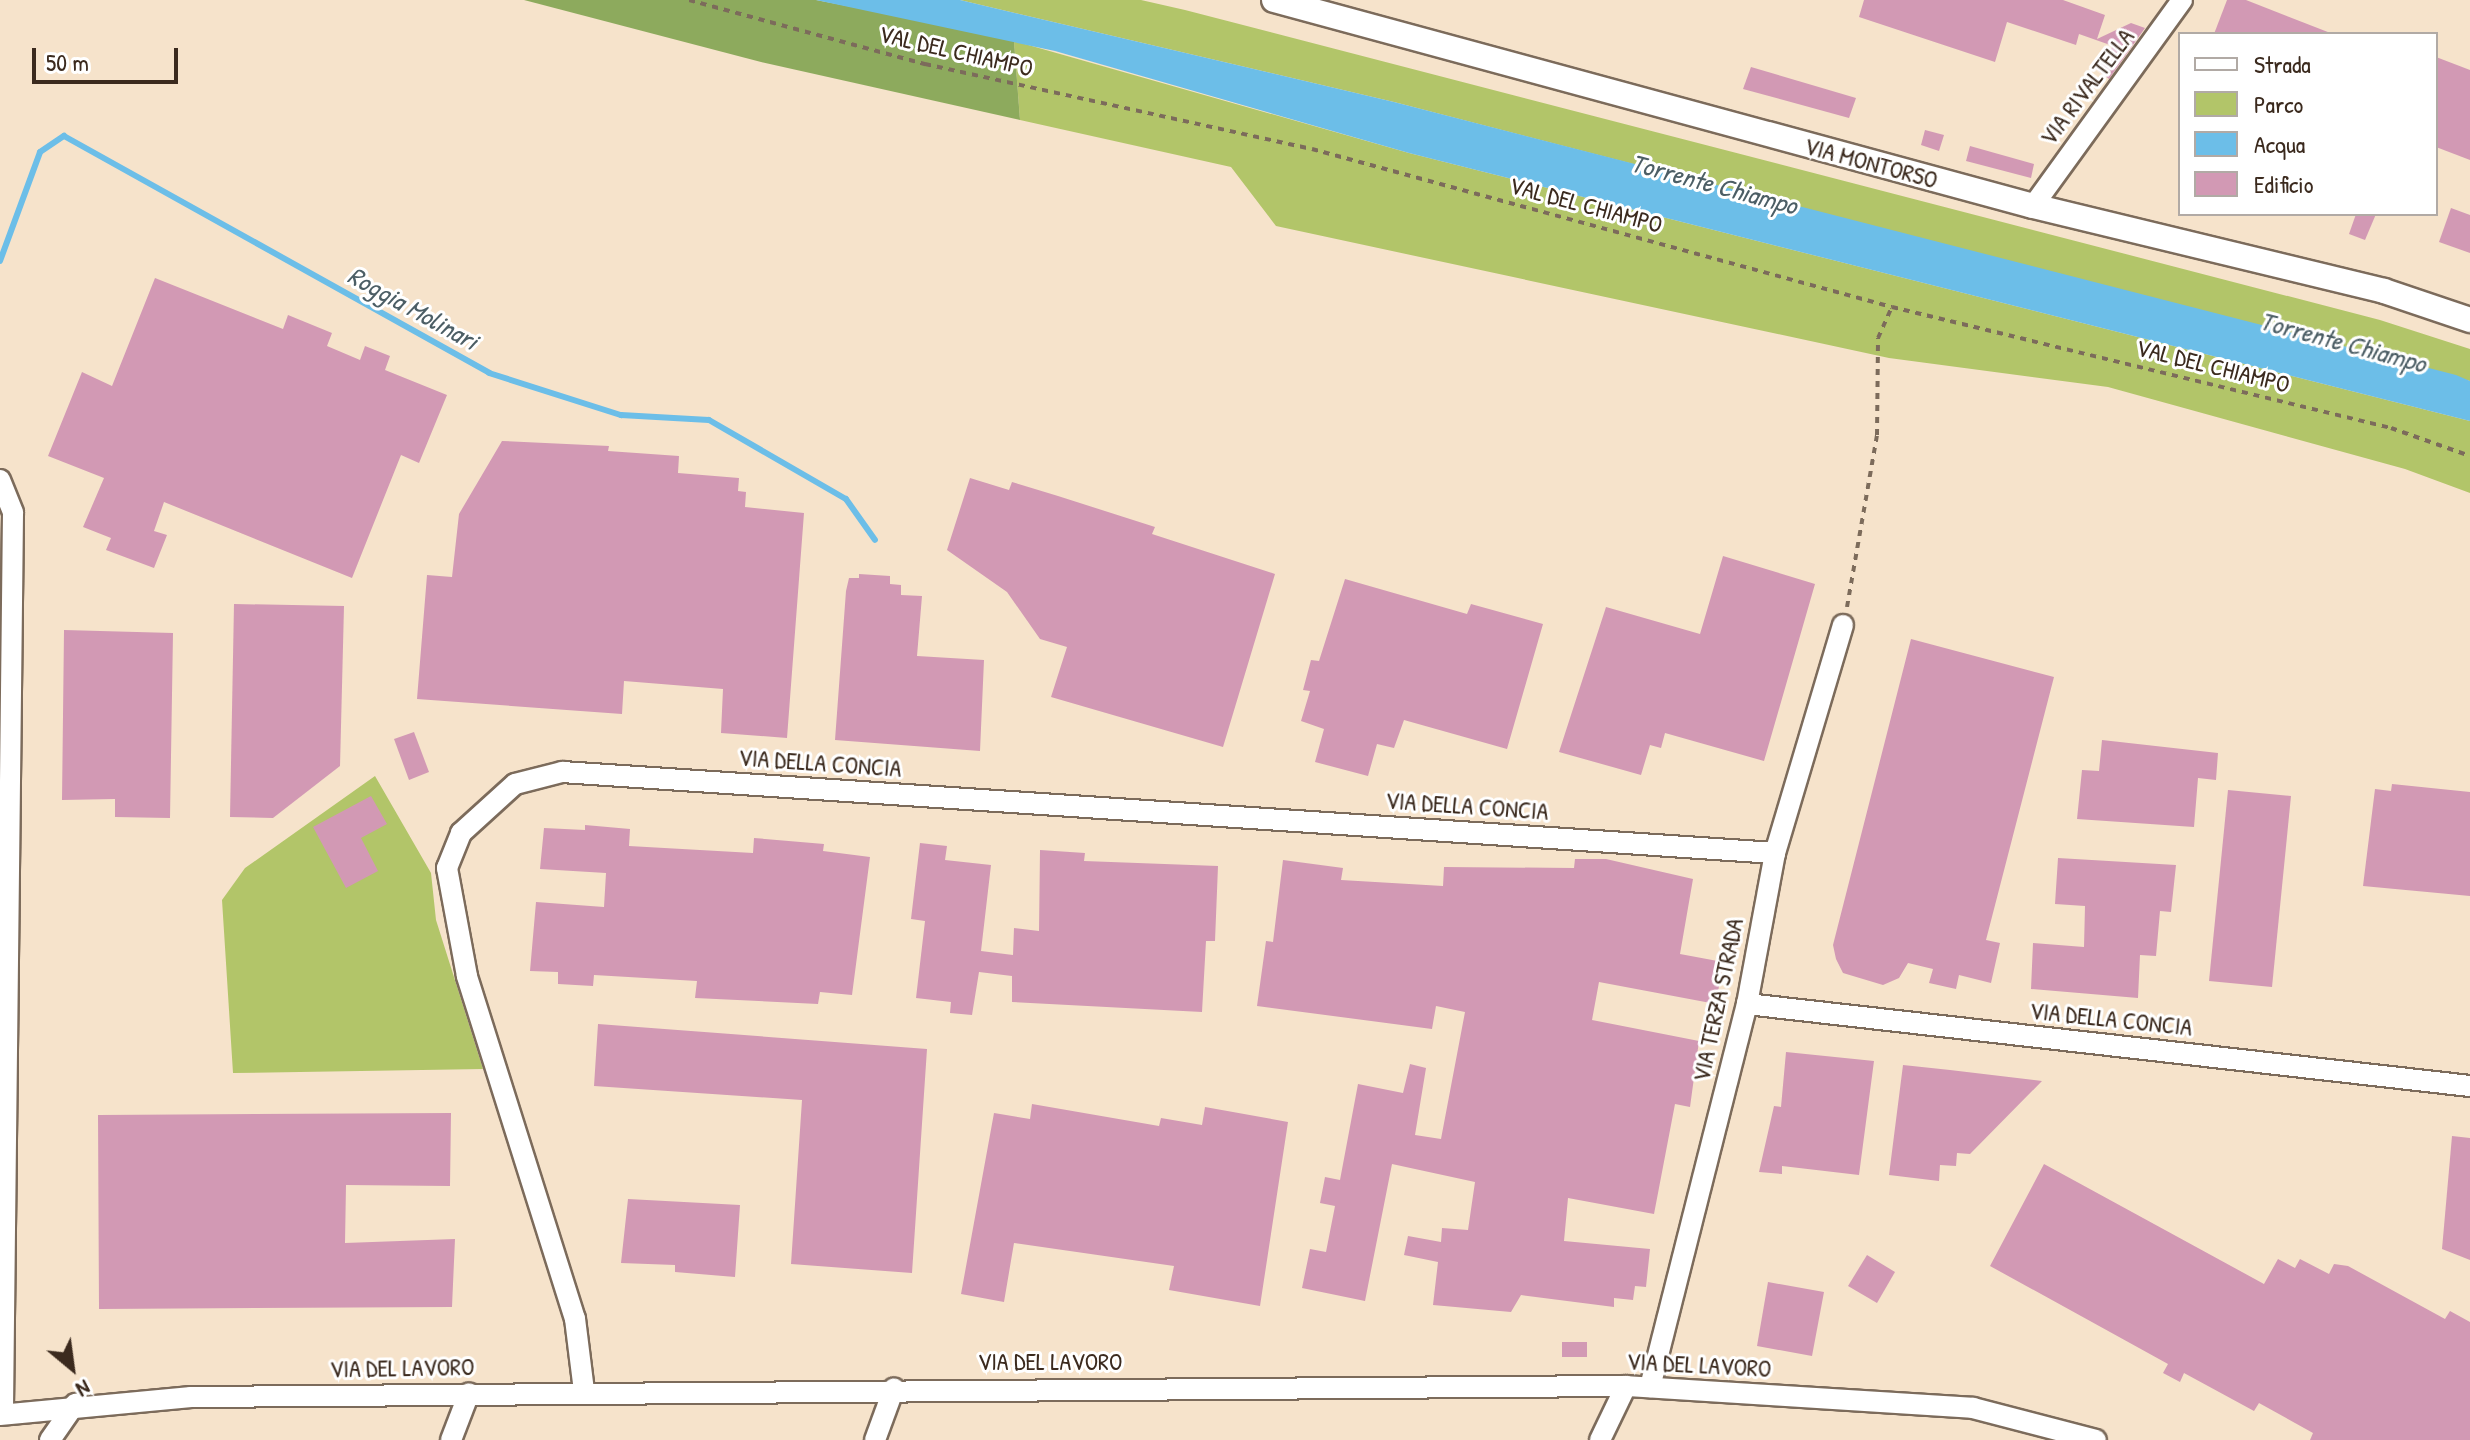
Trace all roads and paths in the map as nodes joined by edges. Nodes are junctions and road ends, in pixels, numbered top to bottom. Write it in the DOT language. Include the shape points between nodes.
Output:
graph roads {
  1 [pos="689,0"];
  2 [pos="1274,0"];
  3 [pos="2182,0"];
  4 [pos="2033,206"];
  5 [pos="1892,307"];
  6 [pos="2470,320"];
  7 [pos="2470,456"];
  8 [pos="0,480"];
  9 [pos="1843,625"];
  10 [pos="1775,853"];
  11 [pos="1747,1004"];
  12 [pos="2470,1086"];
  13 [pos="1626,1386"];
  14 [pos="1650,1387"];
  15 [pos="894,1388"];
  16 [pos="584,1391"];
  17 [pos="469,1393"];
  18 [pos="75,1404"];
  19 [pos="2,1414"];
  20 [pos="50,1440"];
  21 [pos="451,1440"];
  22 [pos="875,1440"];
  23 [pos="1600,1440"];
  24 [pos="2096,1440"];
  1 -- 5 [label="path, VAL DEL CHIAMPO" via="925,64 1312,149"];
  2 -- 4 [label="main road, VIA MONTORSO"];
  3 -- 4 [label="street, VIA RIVALTELLA"];
  4 -- 6 [label="main road, VIA MONTORSO" via="2384,291"];
  5 -- 7 [label="path, VAL DEL CHIAMPO" via="2391,428"];
  5 -- 9 [label="path" via="1878,338 1877,435"];
  8 -- 19 [label="street" via="13,513"];
  9 -- 10 [label="street, VIA TERZA STRADA"];
  10 -- 11 [label="street, VIA TERZA STRADA"];
  10 -- 16 [label="street, VIA DELLA CONCIA" via="562,772 515,784 461,833 447,868 467,976 575,1319"];
  11 -- 12 [label="street, VIA DELLA CONCIA"];
  11 -- 14 [label="street, VIA TERZA STRADA"];
  13 -- 14 [label="street, VIA DEL LAVORO"];
  13 -- 15 [label="street, VIA DEL LAVORO"];
  13 -- 23 [label="street"];
  14 -- 24 [label="street, VIA DEL LAVORO" via="1973,1408"];
  15 -- 16 [label="street, VIA DEL LAVORO"];
  15 -- 22 [label="street"];
  16 -- 17 [label="street, VIA DEL LAVORO"];
  17 -- 18 [label="street, VIA DEL LAVORO"];
  17 -- 21 [label="street"];
  18 -- 19 [label="street, VIA DEL LAVORO"];
  18 -- 20 [label="street"];
}
